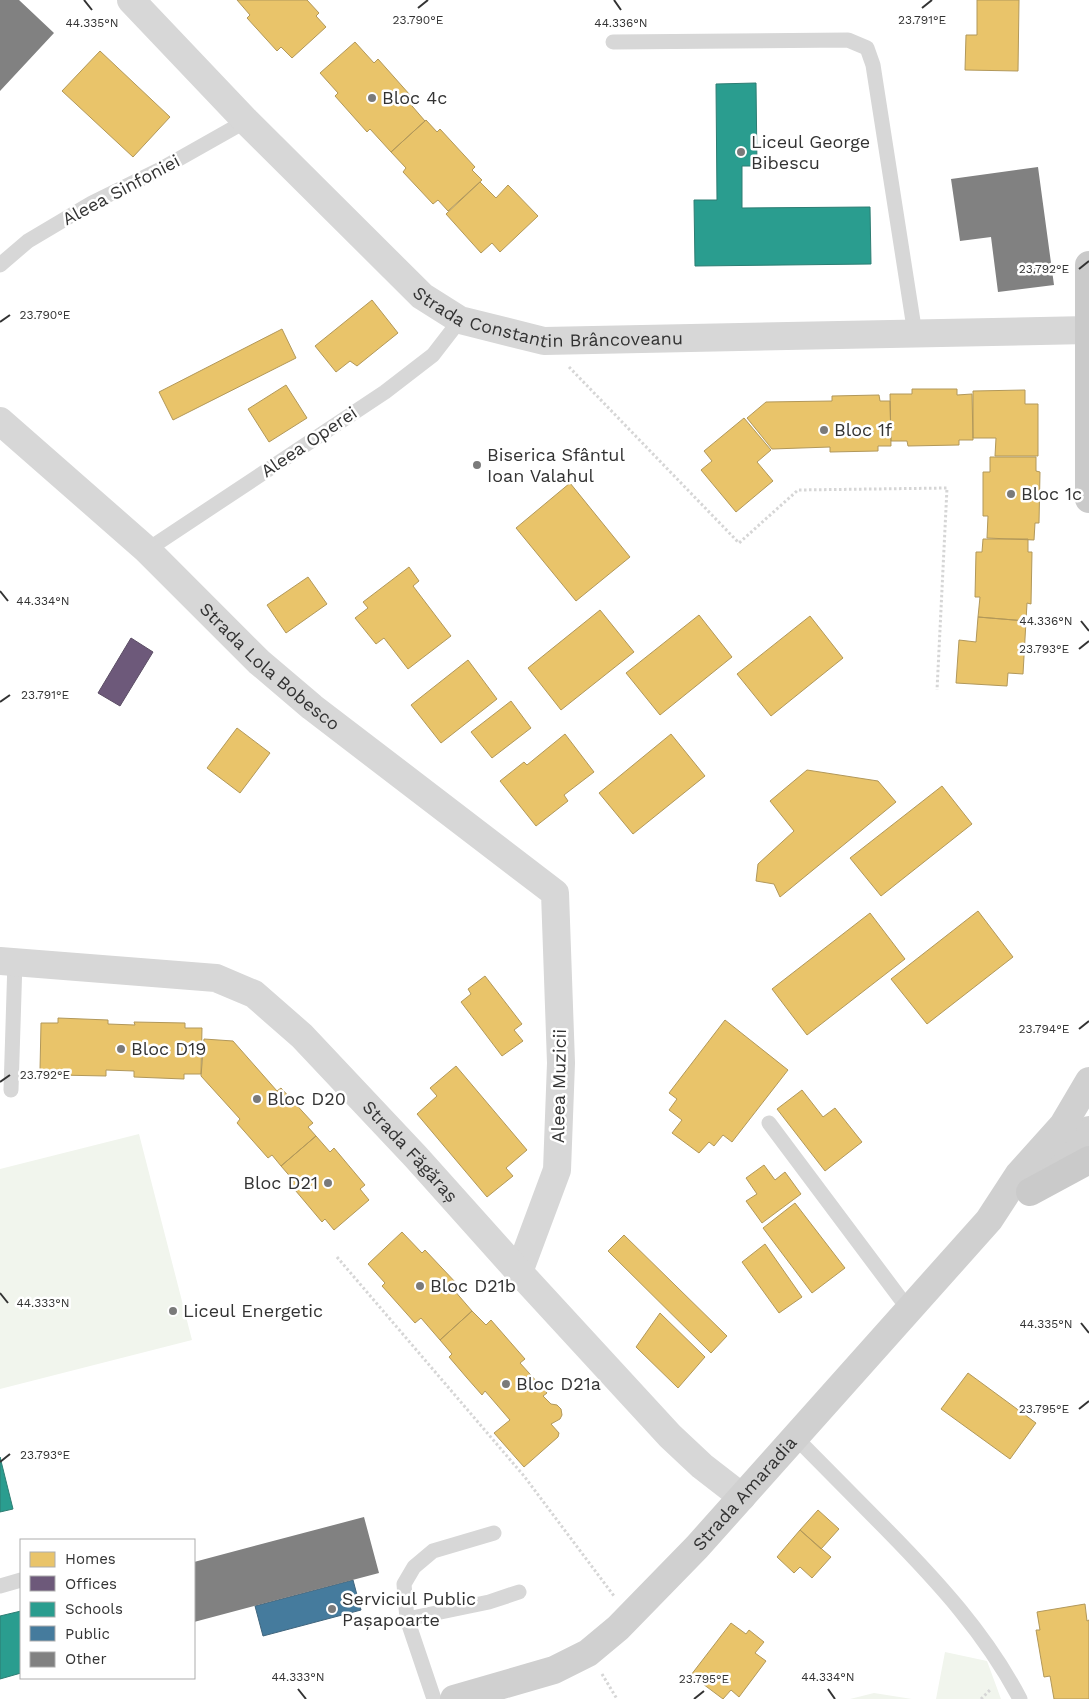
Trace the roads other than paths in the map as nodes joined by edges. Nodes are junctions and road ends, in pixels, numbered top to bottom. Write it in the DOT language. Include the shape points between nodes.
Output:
graph roads {
  1 [pos="131,0"];
  2 [pos="613,42"];
  3 [pos="246,121"];
  4 [pos="0,265"];
  5 [pos="1089,265"];
  6 [pos="460,320"];
  7 [pos="1089,330"];
  8 [pos="915,334"];
  9 [pos="0,421"];
  10 [pos="1089,499"];
  11 [pos="147,550"];
  12 [pos="555,893"];
  13 [pos="8,961"];
  14 [pos="1089,1081"];
  15 [pos="11,1090"];
  16 [pos="769,1123"];
  17 [pos="1089,1130"];
  18 [pos="1089,1160"];
  19 [pos="1030,1192"];
  20 [pos="989,1220"];
  21 [pos="519,1272"];
  22 [pos="908,1310"];
  23 [pos="795,1437"];
  24 [pos="742,1497"];
  25 [pos="494,1533"];
  26 [pos="20,1580"];
  27 [pos="0,1586"];
  28 [pos="519,1592"];
  29 [pos="407,1619"];
  30 [pos="434,1699"];
  31 [pos="454,1699"];
  32 [pos="1020,1699"];
  1 -- 3 [label="street, Strada Constantin Brâncoveanu"];
  2 -- 8 [label="lane" via="848,40 867,48 873,65"];
  3 -- 4 [label="lane, Aleea Sinfoniei" via="92,203 28,241"];
  3 -- 6 [label="street, Strada Constantin Brâncoveanu" via="422,296"];
  5 -- 7 [label="main road"];
  6 -- 8 [label="street, Strada Constantin Brâncoveanu" via="544,341"];
  6 -- 11 [label="lane, Aleea Operei" via="433,355 385,392"];
  7 -- 8 [label="street, Strada Constantin Brâncoveanu"];
  7 -- 10 [label="main road"];
  9 -- 11 [label="street, Strada Lola Bobesco"];
  11 -- 12 [label="street, Strada Lola Bobesco" via="259,662 312,707"];
  12 -- 21 [label="street, Aleea Muzicii" via="561,1063 557,1170"];
  13 -- 15 [label="lane"];
  13 -- 21 [label="street, Strada Făgăraș" via="216,978 254,994 302,1036"];
  14 -- 20 [label="main road, Strada Amaradia" via="1063,1125 1019,1174"];
  16 -- 22 [label="lane"];
  17 -- 19 [label="main road, Strada Amaradia" via="1076,1140"];
  18 -- 19 [label="main road"];
  19 -- 20 [label="main road, Strada Amaradia"];
  20 -- 22 [label="main road, Strada Amaradia"];
  21 -- 24 [label="street, Strada Făgăraș" via="670,1436"];
  22 -- 23 [label="main road, Strada Amaradia"];
  23 -- 24 [label="main road, Strada Amaradia"];
  23 -- 32 [label="lane" via="927,1571 973,1624"];
  24 -- 31 [label="main road, Strada Amaradia" via="630,1617 588,1653 554,1670"];
  25 -- 29 [label="lane" via="433,1551 414,1567 404,1584"];
  26 -- 27 [label="lane"];
  28 -- 29 [label="lane" via="489,1602"];
  29 -- 30 [label="lane"];
}
